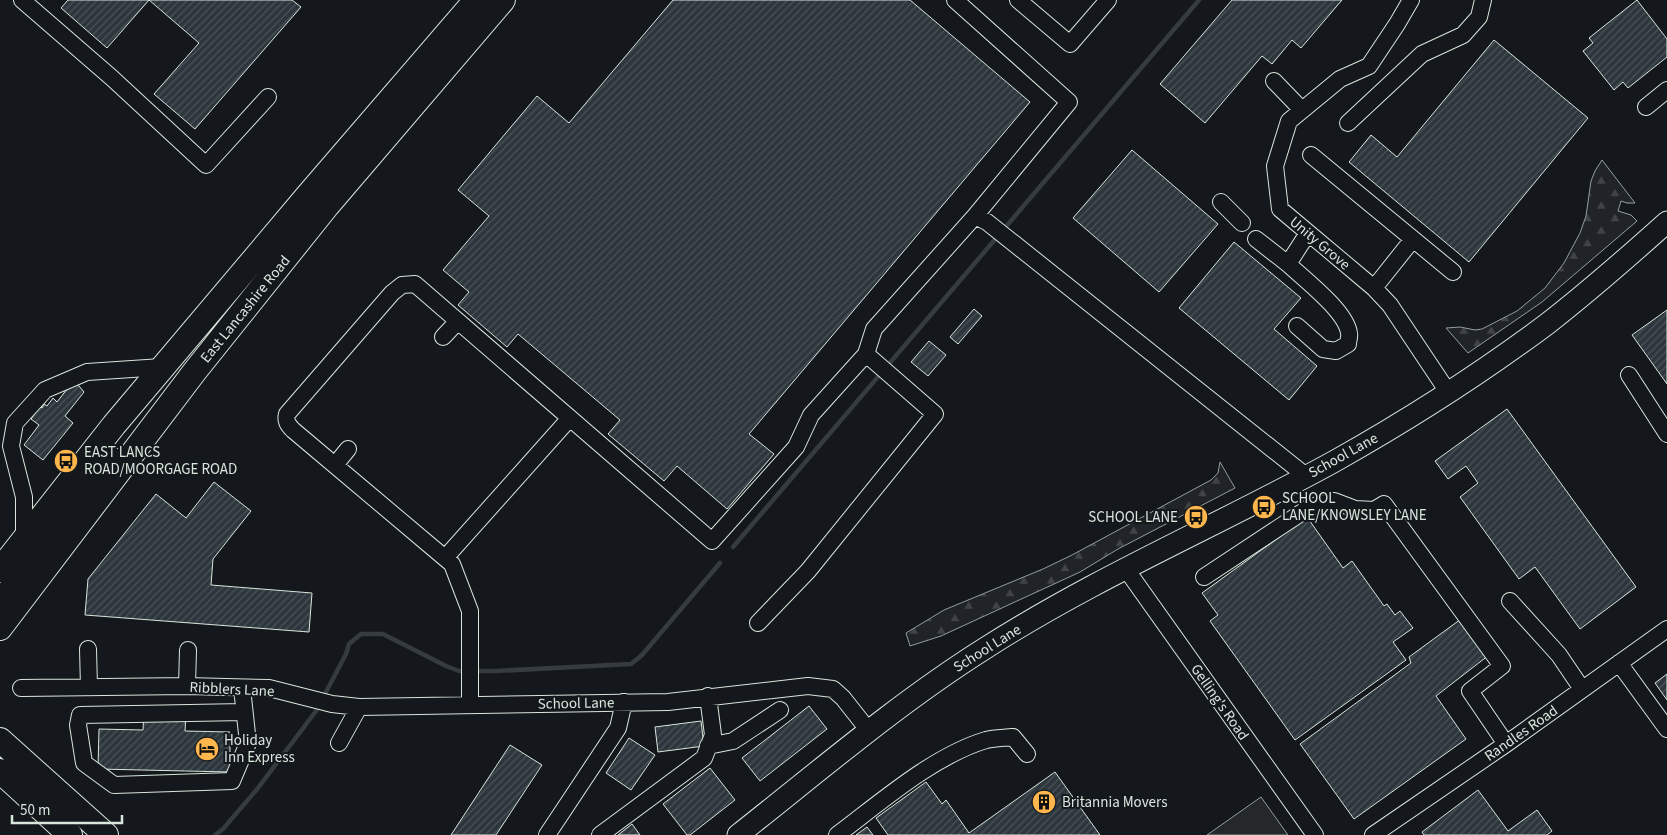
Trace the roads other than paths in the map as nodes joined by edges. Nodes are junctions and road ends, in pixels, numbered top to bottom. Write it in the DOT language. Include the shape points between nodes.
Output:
graph roads {
  1 [pos="476,0"];
  2 [pos="503,0"];
  3 [pos="955,0"];
  4 [pos="1018,0"];
  5 [pos="1108,0"];
  6 [pos="1411,0"];
  7 [pos="1483,0"];
  8 [pos="25,1"];
  9 [pos="1274,81"];
  10 [pos="1667,90"];
  11 [pos="268,97"];
  12 [pos="1646,107"];
  13 [pos="1302,110"];
  14 [pos="1348,123"];
  15 [pos="1311,155"];
  16 [pos="1221,202"];
  17 [pos="975,216"];
  18 [pos="1667,222"];
  19 [pos="1242,223"];
  20 [pos="1308,233"];
  21 [pos="1256,239"];
  22 [pos="1414,239"];
  23 [pos="1288,264"];
  24 [pos="1453,272"];
  25 [pos="1374,288"];
  26 [pos="458,321"];
  27 [pos="1297,326"];
  28 [pos="443,337"];
  29 [pos="872,359"];
  30 [pos="162,368"];
  31 [pos="195,371"];
  32 [pos="1629,375"];
  33 [pos="1448,392"];
  34 [pos="570,418"];
  35 [pos="1667,434"];
  36 [pos="348,449"];
  37 [pos="335,465"];
  38 [pos="1306,476"];
  39 [pos="89,512"];
  40 [pos="24,540"];
  41 [pos="445,558"];
  42 [pos="1126,569"];
  43 [pos="0,570"];
  44 [pos="1204,577"];
  45 [pos="0,600"];
  46 [pos="1510,601"];
  47 [pos="758,623"];
  48 [pos="0,628"];
  49 [pos="1667,630"];
  50 [pos="0,643"];
  51 [pos="88,650"];
  52 [pos="188,650"];
  53 [pos="1619,663"];
  54 [pos="187,686"];
  55 [pos="89,687"];
  56 [pos="21,688"];
  57 [pos="242,688"];
  58 [pos="1582,689"];
  59 [pos="708,696"];
  60 [pos="624,702"];
  61 [pos="442,705"];
  62 [pos="470,705"];
  63 [pos="359,707"];
  64 [pos="780,710"];
  65 [pos="244,712"];
  66 [pos="1667,729"];
  67 [pos="869,731"];
  68 [pos="0,740"];
  69 [pos="339,743"];
  70 [pos="1506,744"];
  71 [pos="708,746"];
  72 [pos="1027,754"];
  73 [pos="0,771"];
  74 [pos="1379,833"];
  75 [pos="70,835"];
  76 [pos="106,835"];
  77 [pos="547,835"];
  78 [pos="600,835"];
  79 [pos="738,835"];
  80 [pos="837,835"];
  81 [pos="1315,835"];
  1 -- 30 [label="highway, East Lancashire Road"];
  2 -- 31 [label="highway, East Lancashire Road" via="327,206"];
  3 -- 17 [label="street" via="1069,102"];
  4 -- 5 [label="street" via="1070,44"];
  6 -- 13 [label="street, Unity Grove" via="1368,66 1340,79"];
  7 -- 14 [label="street" via="1479,17 1464,35 1422,54"];
  8 -- 11 [label="street" via="206,165"];
  9 -- 13 [label="street"];
  10 -- 12 [label="street"];
  13 -- 20 [label="street, Unity Grove" via="1289,121 1275,166 1280,209"];
  15 -- 22 [label="street"];
  16 -- 19 [label="street"];
  17 -- 29 [label="street" via="874,329"];
  17 -- 38 [label="street"];
  18 -- 33 [label="main road, School Lane" via="1547,323"];
  20 -- 23 [label="street"];
  20 -- 25 [label="street, Unity Grove"];
  21 -- 23 [label="street"];
  22 -- 24 [label="street"];
  22 -- 25 [label="street"];
  23 -- 27 [label="street" via="1336,308 1350,333 1348,344 1336,351 1323,348"];
  25 -- 33 [label="street, Unity Grove" via="1390,305"];
  26 -- 28 [label="street"];
  26 -- 34 [label="street"];
  26 -- 37 [label="street" via="415,284 402,285 287,414 288,425"];
  29 -- 34 [label="street" via="811,414 796,446 712,541"];
  29 -- 47 [label="street" via="935,414 808,570"];
  30 -- 40 [label="highway, East Lancashire Road"];
  30 -- 40 [label="street" via="87,372 45,390 15,423 11,446 24,497"];
  31 -- 39 [label="highway, East Lancashire Road"];
  31 -- 45 [label="main road" via="163,399"];
  32 -- 35 [label="street"];
  33 -- 38 [label="main road, School Lane" via="1396,426"];
  34 -- 41 [label="street"];
  36 -- 37 [label="street"];
  37 -- 41 [label="street"];
  38 -- 42 [label="main road, School Lane"];
  39 -- 48 [label="highway, East Lancashire Road"];
  39 -- 50 [label="highway" via="73,544"];
  40 -- 43 [label="highway, East Lancashire Road"];
  41 -- 62 [label="street" via="452,564 470,611"];
  42 -- 67 [label="main road, School Lane" via="984,649"];
  42 -- 81 [label="street, Gelling's Road"];
  44 -- 70 [label="street" via="1310,507 1334,501 1355,509 1374,510 1384,504 1502,666 1470,691"];
  46 -- 58 [label="street" via="1559,655"];
  49 -- 53 [label="street, Randles Road"];
  51 -- 55 [label="street"];
  52 -- 54 [label="street"];
  53 -- 58 [label="street, Randles Road"];
  53 -- 66 [label="street"];
  54 -- 55 [label="street, Ribblers Lane"];
  54 -- 57 [label="street, Ribblers Lane"];
  55 -- 56 [label="street, Ribblers Lane"];
  57 -- 63 [label="street, Ribblers Lane" via="269,688 332,704"];
  57 -- 65 [label="street"];
  58 -- 70 [label="street, Randles Road"];
  59 -- 60 [label="street, School Lane" via="668,702"];
  59 -- 67 [label="street, School Lane" via="824,687 833,689 843,698"];
  59 -- 71 [label="street" via="713,735"];
  60 -- 62 [label="street, School Lane"];
  60 -- 77 [label="street" via="618,728"];
  61 -- 62 [label="street, School Lane"];
  61 -- 63 [label="street, Ribblers Lane"];
  63 -- 69 [label="street"];
  64 -- 71 [label="street" via="733,742"];
  65 -- 65 [label="street" via="248,743 232,781 114,785 84,763 78,725 80,716"];
  67 -- 79 [label="main road, School Lane"];
  68 -- 76 [label="highway"];
  70 -- 74 [label="street, Randles Road"];
  71 -- 78 [label="street" via="704,758"];
  72 -- 80 [label="street" via="1013,737 987,740 950,756 908,781"];
  73 -- 75 [label="highway"];
}
